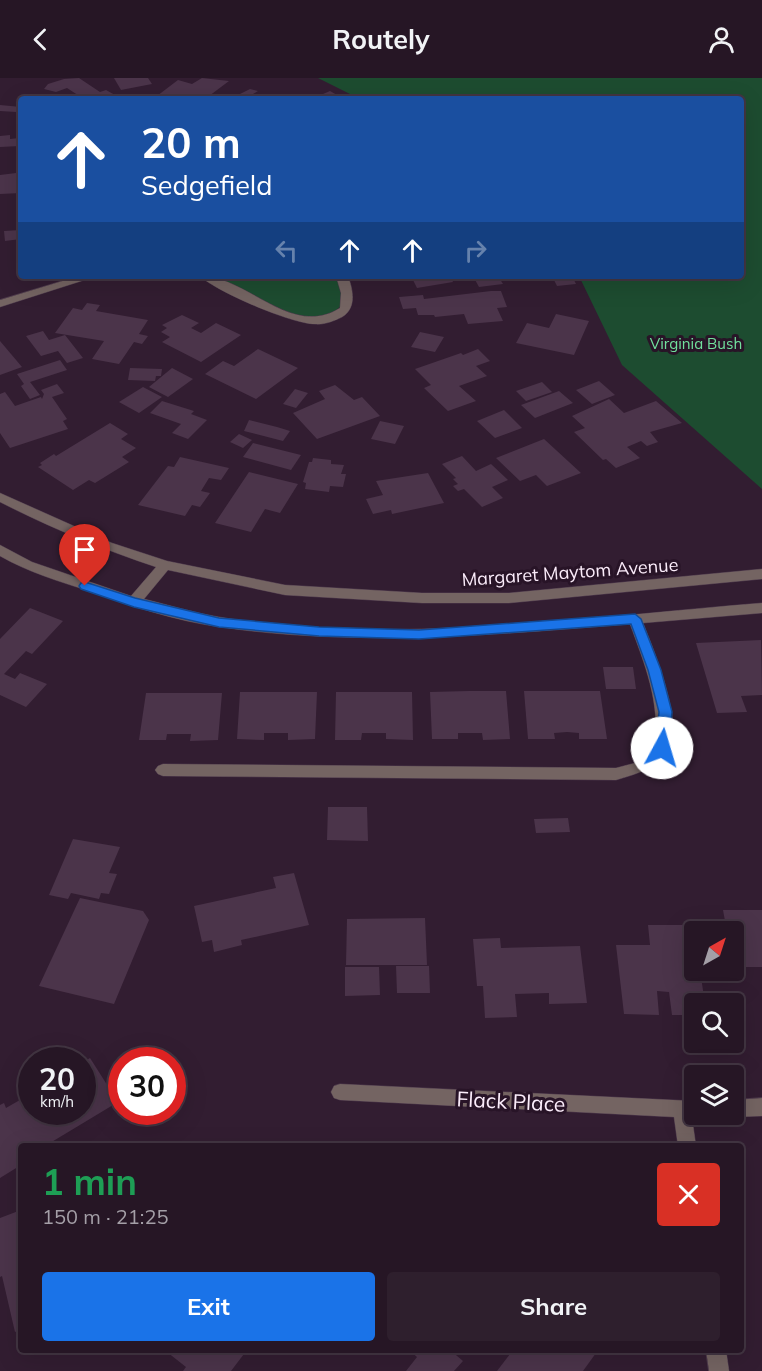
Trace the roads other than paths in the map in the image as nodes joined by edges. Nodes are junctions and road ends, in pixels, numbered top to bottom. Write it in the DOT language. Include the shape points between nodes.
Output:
graph roads {
  1 [pos="81,279"];
  2 [pos="212,279"];
  3 [pos="343,279"];
  4 [pos="0,304"];
  5 [pos="0,497"];
  6 [pos="0,550"];
  7 [pos="165,565"];
  8 [pos="762,574"];
  9 [pos="134,602"];
  10 [pos="762,608"];
  11 [pos="635,619"];
  12 [pos="163,770"];
  13 [pos="339,1092"];
  14 [pos="762,1107"];
  15 [pos="744,1108"];
  16 [pos="684,1110"];
  17 [pos="688,1125"];
  18 [pos="687,1143"];
  19 [pos="716,1353"];
  20 [pos="719,1371"];
  1 -- 4 [label="street"];
  2 -- 3 [label="street" via="285,314 315,321 333,318 345,310 348,301"];
  5 -- 7 [label="street, Margaret Maytom Avenue" via="107,546"];
  6 -- 9 [label="street" via="27,565"];
  7 -- 8 [label="street, Margaret Maytom Avenue" via="285,590 422,598 509,598"];
  7 -- 9 [label="street"];
  9 -- 11 [label="street" via="219,622 319,632 419,634"];
  10 -- 11 [label="street"];
  11 -- 12 [label="street" via="665,712 662,748 640,767 616,774"];
  13 -- 16 [label="street, Flack Place"];
  14 -- 15 [label="street"];
  17 -- 18 [label="street, Flack Place"];
  19 -- 20 [label="street"];
}
